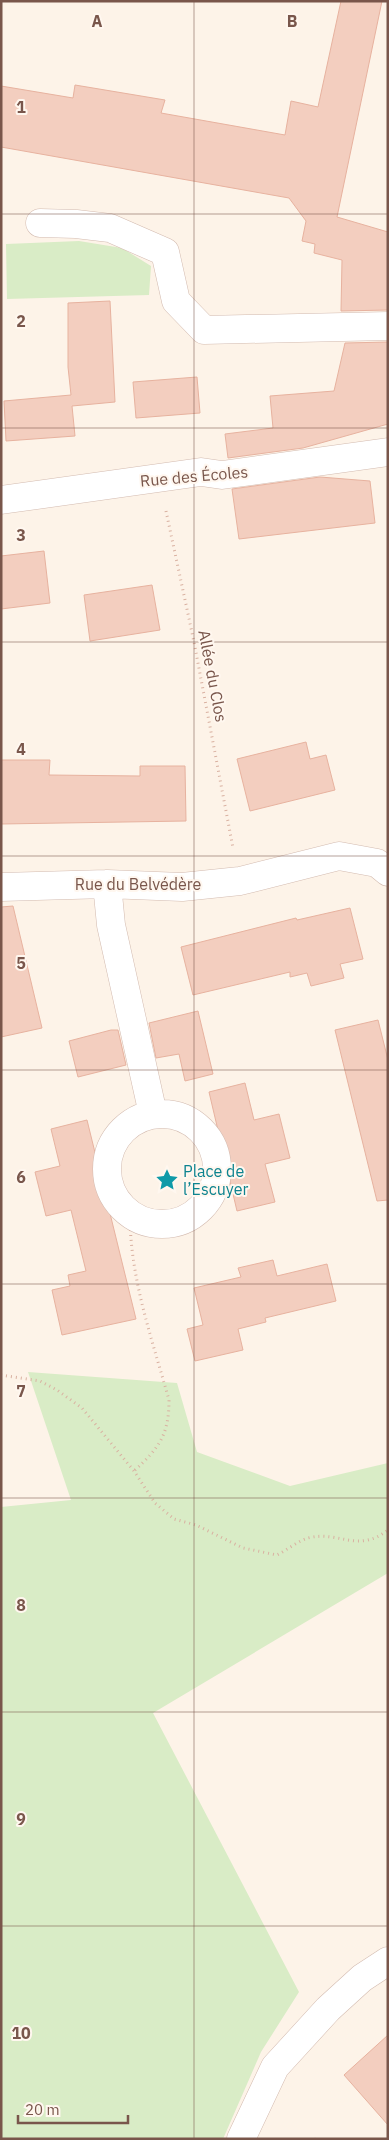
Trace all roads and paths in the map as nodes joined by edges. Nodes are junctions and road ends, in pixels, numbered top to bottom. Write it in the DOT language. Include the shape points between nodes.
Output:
graph roads {
  1 [pos="40,223"];
  2 [pos="388,326"];
  3 [pos="388,452"];
  4 [pos="163,476"];
  5 [pos="1,500"];
  6 [pos="388,872"];
  7 [pos="240,881"];
  8 [pos="107,884"];
  9 [pos="1,887"];
  10 [pos="153,1114"];
  11 [pos="130,1215"];
  12 [pos="1,1374"];
  13 [pos="134,1471"];
  14 [pos="388,1530"];
  15 [pos="388,1961"];
  16 [pos="241,2139"];
  1 -- 2 [label="street" via="110,228 165,252 176,301 204,330"];
  3 -- 4 [label="street, Rue des Écoles" via="222,475 201,472"];
  4 -- 5 [label="street, Rue des Écoles"];
  4 -- 7 [label="path, Allée du Clos" via="166,511"];
  6 -- 7 [label="street, Rue du Belvédère" via="377,863 339,856"];
  7 -- 8 [label="street, Rue du Belvédère" via="182,887"];
  8 -- 9 [label="street, Rue du Belvédère"];
  8 -- 10 [label="street" via="111,925"];
  10 -- 11 [label="street" via="139,1118 122,1131 110,1149 106,1164 112,1192"];
  10 -- 11 [label="street" via="181,1116 205,1133 213,1146 218,1174 208,1201 185,1220 157,1224"];
  11 -- 13 [label="path" via="135,1274 169,1400 165,1434 152,1454"];
  12 -- 13 [label="path" via="40,1381 82,1408"];
  13 -- 14 [label="path" via="155,1503 174,1519 196,1525 243,1548 277,1555 308,1538 331,1537 350,1542 376,1539"];
  15 -- 16 [label="street" via="362,1978 328,2010 276,2067"];
}
